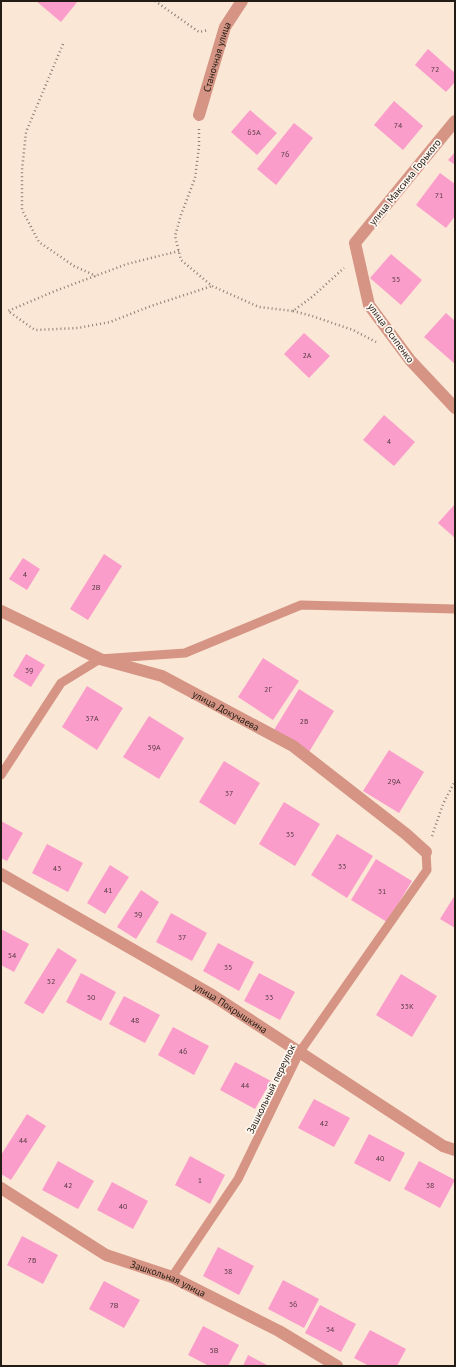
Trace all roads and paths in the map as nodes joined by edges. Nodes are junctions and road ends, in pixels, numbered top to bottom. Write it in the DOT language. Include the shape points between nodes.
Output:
graph roads {
  1 [pos="155,1"];
  2 [pos="242,1"];
  3 [pos="225,27"];
  4 [pos="63,44"];
  5 [pos="199,115"];
  6 [pos="455,121"];
  7 [pos="355,243"];
  8 [pos="179,251"];
  9 [pos="97,276"];
  10 [pos="212,286"];
  11 [pos="293,311"];
  12 [pos="378,344"];
  13 [pos="455,408"];
  14 [pos="455,609"];
  15 [pos="1,611"];
  16 [pos="100,659"];
  17 [pos="1,774"];
  18 [pos="455,781"];
  19 [pos="426,852"];
  20 [pos="1,874"];
  21 [pos="299,1053"];
  22 [pos="455,1150"];
  23 [pos="1,1188"];
  24 [pos="172,1277"];
  25 [pos="337,1366"];
  1 -- 3 [label="path" via="199,32"];
  2 -- 3 [label="street, Станочная улица"];
  3 -- 5 [label="street, Станочная улица"];
  4 -- 9 [label="path" via="26,132 22,170 22,210 39,242 74,266"];
  5 -- 8 [label="path" via="199,147 195,178 180,215 175,236"];
  6 -- 7 [label="street, улица Максима Горького"];
  7 -- 11 [label="path" via="344,269"];
  7 -- 13 [label="street, улица Осипенко" via="369,305 410,360"];
  8 -- 9 [label="path" via="127,264"];
  8 -- 10 [label="path" via="181,260"];
  9 -- 10 [label="path" via="8,311 35,330 78,328 110,322"];
  10 -- 11 [label="path" via="259,308"];
  11 -- 12 [label="path" via="353,330"];
  14 -- 16 [label="lane" via="301,605 184,653"];
  15 -- 16 [label="street, улица Докучаева"];
  16 -- 17 [label="lane" via="61,684"];
  16 -- 19 [label="street, улица Докучаева" via="162,676 293,746"];
  18 -- 19 [label="path" via="443,804"];
  19 -- 21 [label="lane, Зашкольный переулок" via="427,870"];
  20 -- 21 [label="street, улица Покрышкина" via="212,995"];
  21 -- 22 [label="street, улица Покрышкина" via="444,1146"];
  21 -- 24 [label="lane, Зашкольный переулок" via="238,1179"];
  23 -- 24 [label="street, Зашкольная улица" via="106,1255"];
  24 -- 25 [label="street, Зашкольная улица" via="279,1331"];
}
